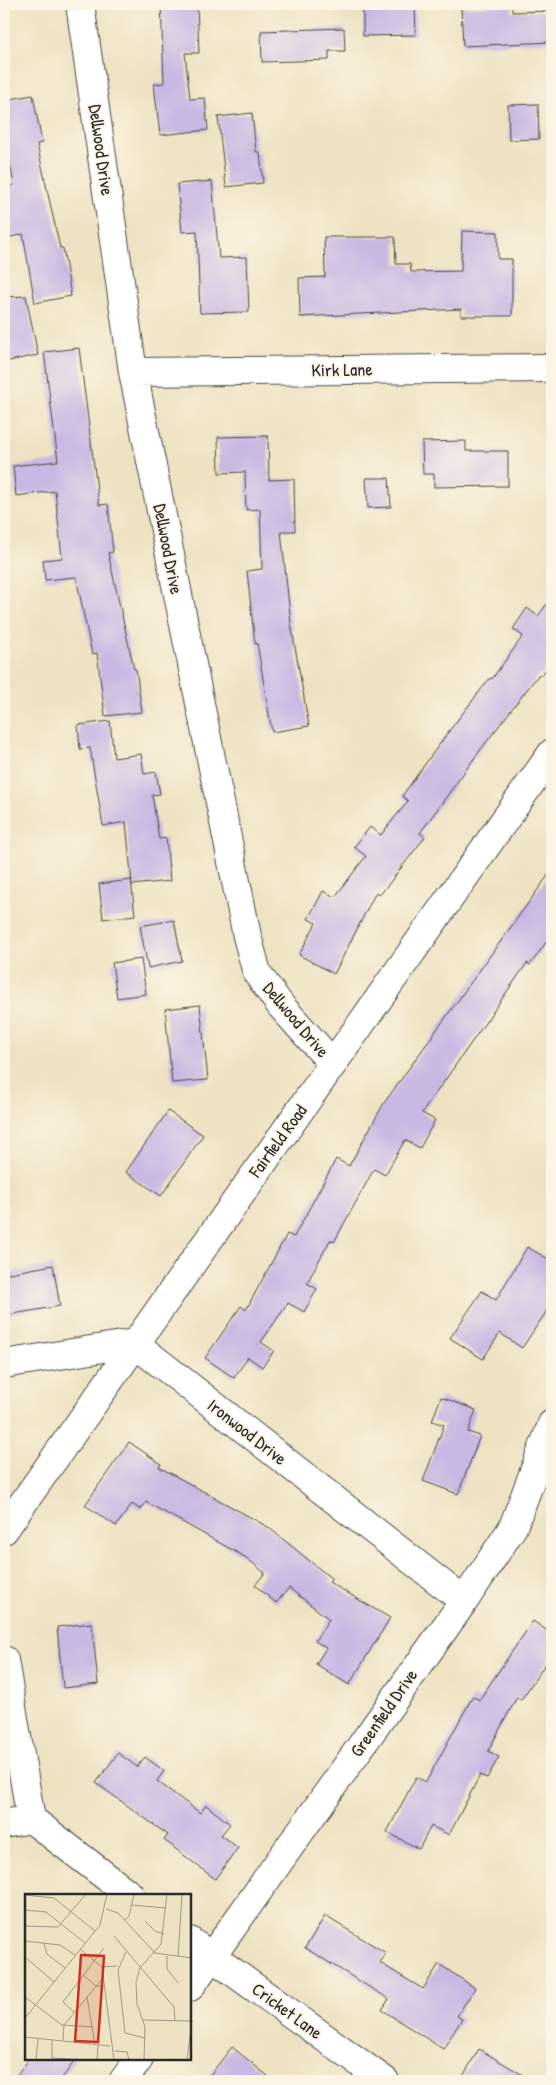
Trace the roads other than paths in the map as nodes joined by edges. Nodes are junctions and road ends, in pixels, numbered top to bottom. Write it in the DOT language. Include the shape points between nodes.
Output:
graph roads {
  1 [pos="80,4"];
  2 [pos="552,368"];
  3 [pos="133,372"];
  4 [pos="552,753"];
  5 [pos="333,1064"];
  6 [pos="134,1343"];
  7 [pos="4,1364"];
  8 [pos="552,1424"];
  9 [pos="4,1530"];
  10 [pos="464,1601"];
  11 [pos="4,1660"];
  12 [pos="31,1819"];
  13 [pos="4,1824"];
  14 [pos="129,1894"];
  15 [pos="191,1942"];
  16 [pos="211,1957"];
  17 [pos="191,1986"];
  18 [pos="138,2060"];
  19 [pos="123,2081"];
  20 [pos="385,2081"];
  1 -- 3 [label="street, Dellwood Drive"];
  2 -- 3 [label="street, Kirk Lane"];
  3 -- 5 [label="street, Dellwood Drive" via="246,936 257,973 280,1006"];
  4 -- 5 [label="street, Fairfield Road"];
  5 -- 6 [label="street, Fairfield Road"];
  6 -- 7 [label="street"];
  6 -- 9 [label="street, Fairfield Road"];
  6 -- 10 [label="street, Ironwood Drive"];
  8 -- 10 [label="street, Greenfield Drive" via="513,1527"];
  10 -- 16 [label="street, Greenfield Drive"];
  11 -- 12 [label="street"];
  12 -- 13 [label="street"];
  12 -- 14 [label="street"];
  15 -- 16 [label="street, Cricket Lane"];
  16 -- 17 [label="street, Greenfield Drive"];
  16 -- 20 [label="street, Cricket Lane"];
  18 -- 19 [label="street"];
}
